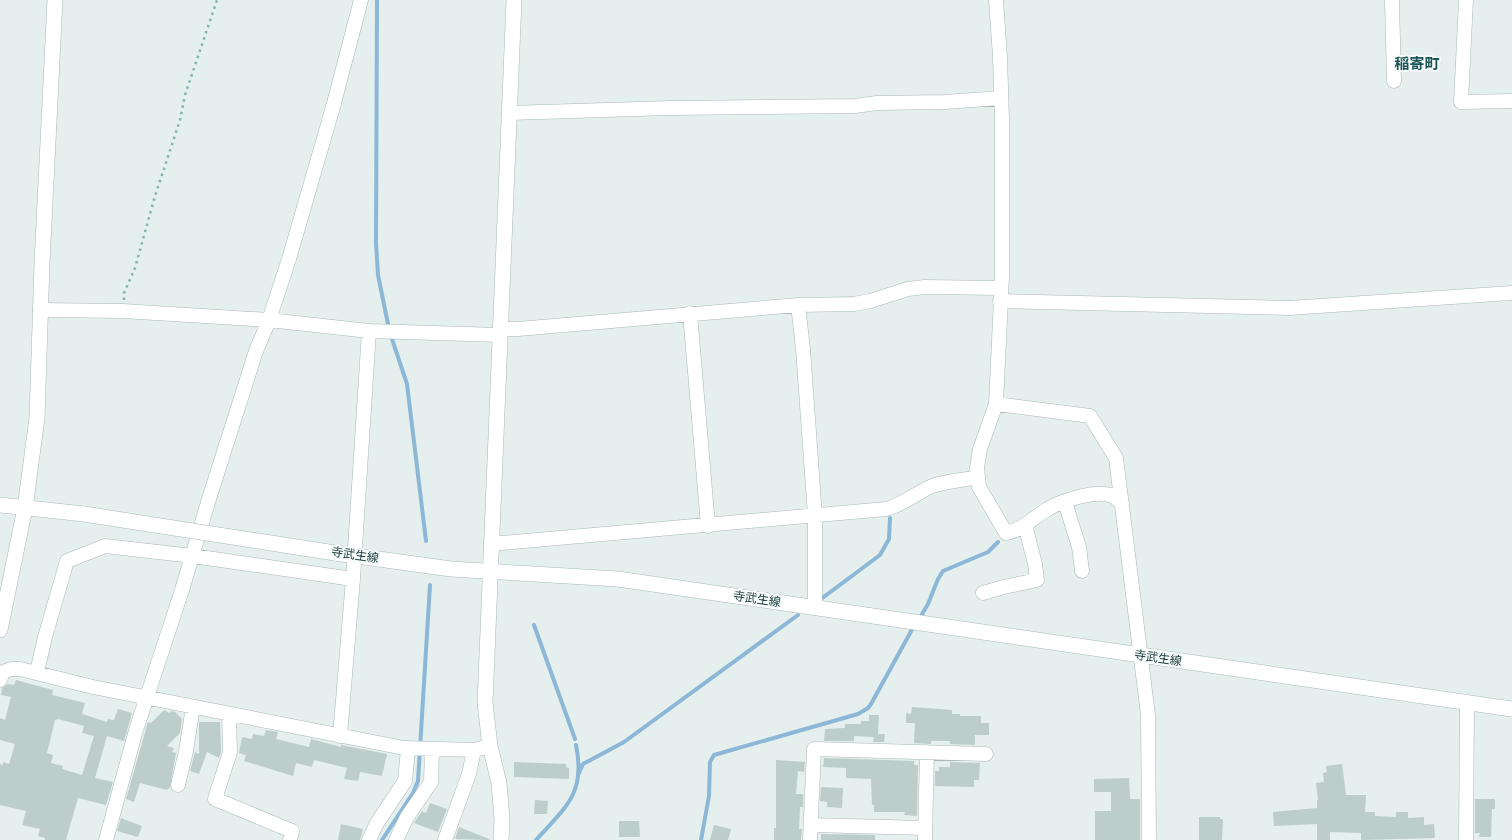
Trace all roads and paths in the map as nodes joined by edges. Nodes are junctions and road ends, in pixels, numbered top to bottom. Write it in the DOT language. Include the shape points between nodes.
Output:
graph roads {
  1 [pos="55,0"];
  2 [pos="217,0"];
  3 [pos="361,0"];
  4 [pos="514,0"];
  5 [pos="996,0"];
  6 [pos="1392,0"];
  7 [pos="1466,0"];
  8 [pos="1394,81"];
  9 [pos="1001,98"];
  10 [pos="1512,102"];
  11 [pos="509,113"];
  12 [pos="1512,293"];
  13 [pos="1000,295"];
  14 [pos="798,305"];
  15 [pos="40,310"];
  16 [pos="123,311"];
  17 [pos="690,313"];
  18 [pos="268,320"];
  19 [pos="369,331"];
  20 [pos="500,332"];
  21 [pos="996,404"];
  22 [pos="978,478"];
  23 [pos="1065,502"];
  24 [pos="1122,503"];
  25 [pos="0,505"];
  26 [pos="25,508"];
  27 [pos="815,516"];
  28 [pos="1025,525"];
  29 [pos="708,526"];
  30 [pos="491,544"];
  31 [pos="354,555"];
  32 [pos="193,556"];
  33 [pos="1082,571"];
  34 [pos="490,572"];
  35 [pos="353,579"];
  36 [pos="984,593"];
  37 [pos="815,608"];
  38 [pos="0,630"];
  39 [pos="1141,655"];
  40 [pos="37,672"];
  41 [pos="0,680"];
  42 [pos="148,698"];
  43 [pos="1467,703"];
  44 [pos="193,707"];
  45 [pos="1512,709"];
  46 [pos="229,714"];
  47 [pos="340,736"];
  48 [pos="490,746"];
  49 [pos="410,749"];
  50 [pos="431,750"];
  51 [pos="474,750"];
  52 [pos="927,752"];
  53 [pos="986,754"];
  54 [pos="178,785"];
  55 [pos="811,825"];
  56 [pos="925,834"];
  57 [pos="106,840"];
  58 [pos="290,840"];
  59 [pos="369,840"];
  60 [pos="396,840"];
  61 [pos="445,840"];
  62 [pos="501,840"];
  63 [pos="810,840"];
  64 [pos="1149,840"];
  65 [pos="1466,840"];
  1 -- 15 [label="main road"];
  2 -- 16 [label="path" via="135,268 124,293"];
  3 -- 18 [label="street" via="300,221"];
  4 -- 11 [label="main road"];
  5 -- 9 [label="street"];
  6 -- 8 [label="street"];
  7 -- 10 [label="street" via="1461,102"];
  9 -- 11 [label="street" via="877,102 855,106"];
  9 -- 13 [label="street"];
  11 -- 20 [label="main road"];
  12 -- 13 [label="street" via="1289,308"];
  13 -- 14 [label="street" via="925,287 854,304"];
  13 -- 21 [label="street"];
  14 -- 17 [label="street"];
  14 -- 27 [label="street"];
  15 -- 16 [label="street"];
  15 -- 26 [label="main road" via="37,418"];
  16 -- 18 [label="street"];
  17 -- 20 [label="street"];
  17 -- 29 [label="street"];
  18 -- 19 [label="street"];
  18 -- 32 [label="street"];
  19 -- 20 [label="street"];
  19 -- 31 [label="street"];
  20 -- 30 [label="main road"];
  21 -- 22 [label="street" via="980,449"];
  21 -- 24 [label="street" via="1090,416 1116,458"];
  22 -- 27 [label="street" via="935,485 891,508"];
  22 -- 28 [label="street" via="984,498 1006,533"];
  23 -- 24 [label="street" via="1097,494 1112,496"];
  23 -- 28 [label="street" via="1047,509"];
  23 -- 33 [label="street" via="1079,547"];
  24 -- 39 [label="street"];
  25 -- 26 [label="main road, 寺武生線"];
  26 -- 31 [label="main road, 寺武生線, bridge"];
  26 -- 38 [label="main road"];
  27 -- 29 [label="street"];
  27 -- 37 [label="street"];
  28 -- 36 [label="street" via="1036,580"];
  29 -- 30 [label="street"];
  30 -- 34 [label="main road"];
  31 -- 34 [label="main road, 寺武生線"];
  31 -- 35 [label="street"];
  32 -- 35 [label="street"];
  32 -- 40 [label="street" via="105,546 67,561"];
  32 -- 42 [label="street"];
  34 -- 37 [label="main road, 寺武生線" via="618,579"];
  34 -- 48 [label="main road" via="485,703"];
  35 -- 47 [label="street"];
  37 -- 39 [label="main road, 寺武生線"];
  39 -- 43 [label="main road, 寺武生線"];
  39 -- 64 [label="street" via="1148,715"];
  40 -- 41 [label="street" via="11,669 3,672"];
  40 -- 42 [label="street"];
  42 -- 44 [label="street"];
  42 -- 57 [label="street"];
  43 -- 45 [label="main road, 寺武生線"];
  43 -- 65 [label="street"];
  44 -- 46 [label="street"];
  44 -- 54 [label="street"];
  46 -- 47 [label="street"];
  46 -- 58 [label="street" via="230,752 215,798 292,831"];
  47 -- 49 [label="street"];
  48 -- 51 [label="street"];
  48 -- 62 [label="main road" via="499,783"];
  49 -- 50 [label="street"];
  49 -- 59 [label="street" via="404,781"];
  50 -- 51 [label="street"];
  50 -- 60 [label="street" via="430,782"];
  51 -- 61 [label="street" via="467,782"];
  52 -- 53 [label="street"];
  52 -- 55 [label="street" via="814,749"];
  52 -- 56 [label="street"];
  55 -- 56 [label="street"];
  55 -- 63 [label="street"];
}
